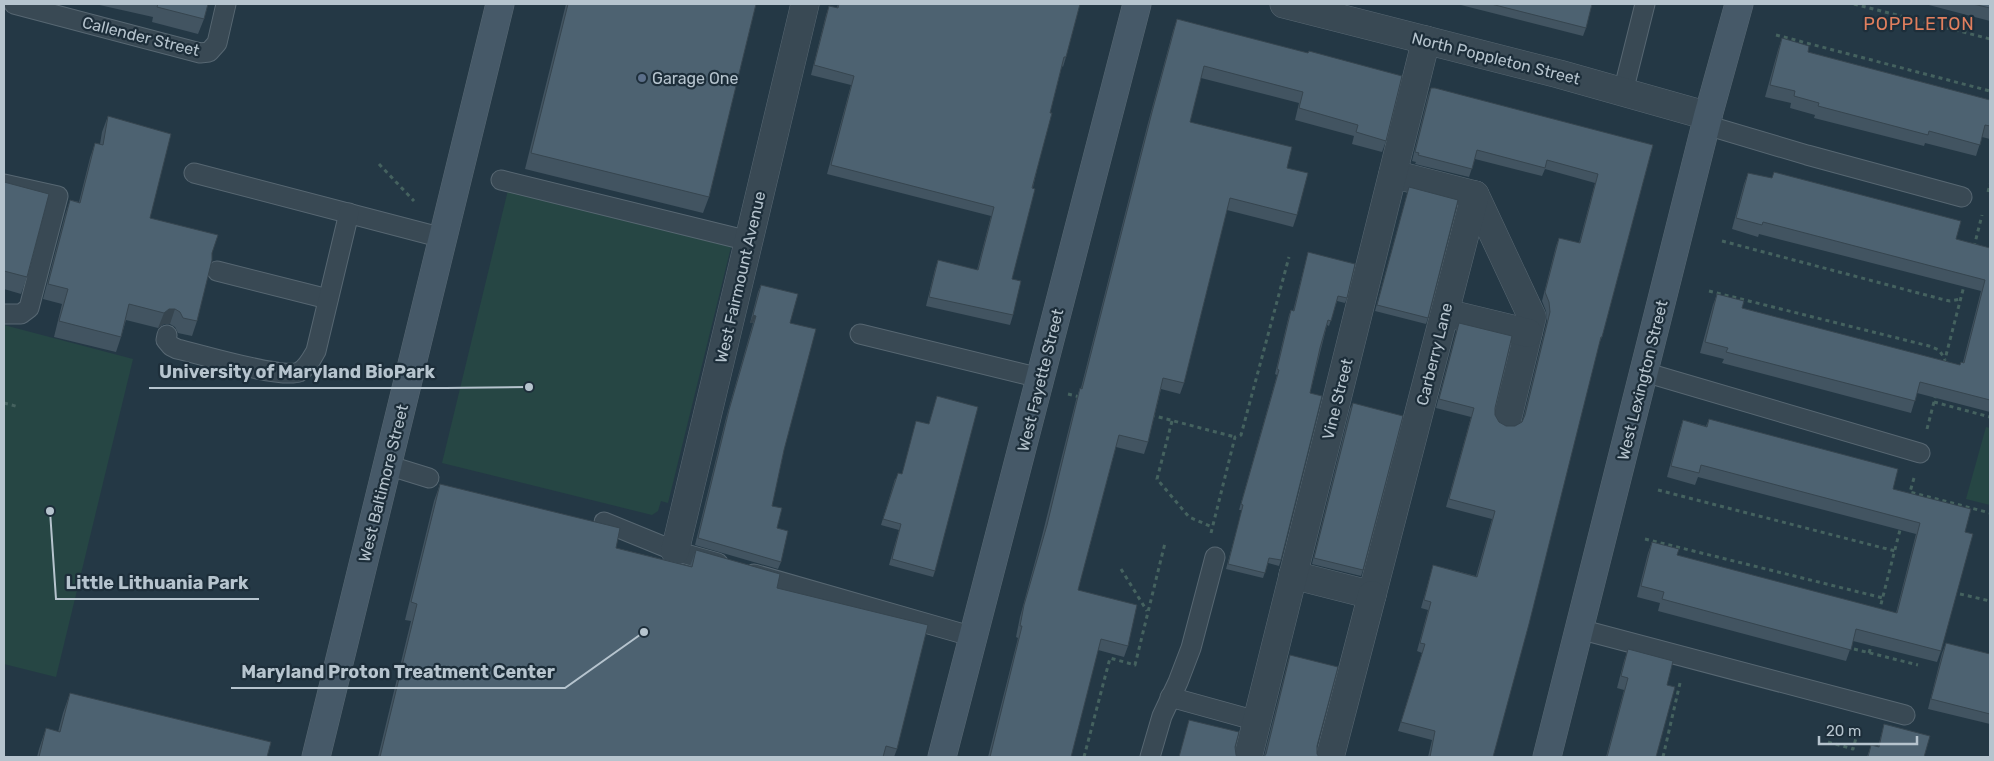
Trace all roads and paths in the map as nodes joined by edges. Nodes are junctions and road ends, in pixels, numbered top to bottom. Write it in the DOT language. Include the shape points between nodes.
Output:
graph roads {
  1 [pos="14,4"];
  2 [pos="226,4"];
  3 [pos="500,4"];
  4 [pos="805,4"];
  5 [pos="1137,4"];
  6 [pos="1284,4"];
  7 [pos="1645,4"];
  8 [pos="1739,4"];
  9 [pos="1854,4"];
  10 [pos="1776,35"];
  11 [pos="1990,39"];
  12 [pos="1426,40"];
  13 [pos="1990,91"];
  14 [pos="1623,92"];
  15 [pos="1707,120"];
  16 [pos="379,164"];
  17 [pos="194,173"];
  18 [pos="1393,174"];
  19 [pos="501,180"];
  20 [pos="4,184"];
  21 [pos="1990,184"];
  22 [pos="1475,195"];
  23 [pos="1962,197"];
  24 [pos="1987,197"];
  25 [pos="414,201"];
  26 [pos="1983,212"];
  27 [pos="349,213"];
  28 [pos="443,238"];
  29 [pos="749,241"];
  30 [pos="1722,241"];
  31 [pos="1975,244"];
  32 [pos="1983,246"];
  33 [pos="1972,254"];
  34 [pos="1289,256"];
  35 [pos="217,271"];
  36 [pos="1965,281"];
  37 [pos="1709,291"];
  38 [pos="328,299"];
  39 [pos="1961,299"];
  40 [pos="1446,313"];
  41 [pos="4,314"];
  42 [pos="1528,333"];
  43 [pos="860,334"];
  44 [pos="167,336"];
  45 [pos="1945,359"];
  46 [pos="1943,368"];
  47 [pos="1644,372"];
  48 [pos="1040,378"];
  49 [pos="1936,393"];
  50 [pos="1068,394"];
  51 [pos="1087,398"];
  52 [pos="1934,402"];
  53 [pos="4,403"];
  54 [pos="19,407"];
  55 [pos="1144,414"];
  56 [pos="1990,417"];
  57 [pos="1506,420"];
  58 [pos="1172,421"];
  59 [pos="1235,437"];
  60 [pos="1920,453"];
  61 [pos="387,465"];
  62 [pos="429,478"];
  63 [pos="1658,490"];
  64 [pos="1910,492"];
  65 [pos="1908,500"];
  66 [pos="1990,513"];
  67 [pos="1904,517"];
  68 [pos="604,522"];
  69 [pos="1212,527"];
  70 [pos="1210,536"];
  71 [pos="1645,539"];
  72 [pos="1165,543"];
  73 [pos="675,551"];
  74 [pos="1895,551"];
  75 [pos="1216,557"];
  76 [pos="1121,568"];
  77 [pos="1293,575"];
  78 [pos="1960,594"];
  79 [pos="1372,595"];
  80 [pos="1883,598"];
  81 [pos="1990,601"];
  82 [pos="1147,612"];
  83 [pos="1878,616"];
  84 [pos="1579,629"];
  85 [pos="1874,634"];
  86 [pos="974,637"];
  87 [pos="1854,649"];
  88 [pos="1869,653"];
  89 [pos="1918,665"];
  90 [pos="1681,682"];
  91 [pos="1170,697"];
  92 [pos="1905,715"];
  93 [pos="1257,721"];
  94 [pos="1871,727"];
  95 [pos="1828,742"];
  96 [pos="316,757"];
  97 [pos="942,757"];
  98 [pos="1084,757"];
  99 [pos="1150,757"];
  100 [pos="1248,757"];
  101 [pos="1330,757"];
  102 [pos="1547,757"];
  103 [pos="1663,757"];
  1 -- 2 [label="lane, Callender Street" via="200,53 210,52 217,43"];
  3 -- 28 [label="street, West Baltimore Street"];
  4 -- 29 [label="street, West Fairmount Avenue"];
  5 -- 48 [label="street, West Fayette Street"];
  6 -- 12 [label="street, North Poppleton Street"];
  7 -- 14 [label="lane"];
  8 -- 15 [label="street, West Lexington Street"];
  9 -- 11 [label="path"];
  10 -- 13 [label="path"];
  12 -- 14 [label="street, North Poppleton Street"];
  12 -- 18 [label="street, Vine Street"];
  14 -- 15 [label="street, North Poppleton Street"];
  15 -- 23 [label="lane" via="1807,155"];
  15 -- 47 [label="street, West Lexington Street"];
  16 -- 25 [label="path"];
  17 -- 27 [label="lane"];
  18 -- 22 [label="street"];
  18 -- 77 [label="street, Vine Street"];
  19 -- 29 [label="lane"];
  20 -- 41 [label="lane" via="58,196 29,308 21,314"];
  21 -- 24 [label="path"];
  22 -- 40 [label="street, Carberry Lane"];
  22 -- 42 [label="street" via="1532,317"];
  26 -- 31 [label="path"];
  27 -- 28 [label="lane"];
  27 -- 38 [label="lane"];
  28 -- 61 [label="street, West Baltimore Street"];
  29 -- 73 [label="street, West Fairmount Avenue"];
  30 -- 39 [label="path" via="1941,299"];
  31 -- 32 [label="path"];
  31 -- 33 [label="path"];
  34 -- 59 [label="path" via="1241,434"];
  35 -- 38 [label="lane"];
  36 -- 39 [label="path"];
  37 -- 45 [label="path" via="1929,346 1939,350"];
  38 -- 44 [label="lane" via="316,351 304,369 298,372 271,372 177,349 170,346"];
  39 -- 45 [label="path"];
  40 -- 42 [label="street"];
  40 -- 79 [label="street, Carberry Lane"];
  42 -- 57 [label="street"];
  43 -- 48 [label="lane"];
  45 -- 46 [label="path"];
  47 -- 60 [label="lane"];
  47 -- 84 [label="street, West Lexington Street"];
  48 -- 86 [label="street, West Fayette Street"];
  49 -- 52 [label="path"];
  50 -- 51 [label="path"];
  52 -- 56 [label="path"];
  52 -- 60 [label="path"];
  53 -- 54 [label="path"];
  55 -- 58 [label="path"];
  58 -- 59 [label="path"];
  58 -- 69 [label="path" via="1157,479 1189,517"];
  59 -- 69 [label="path"];
  60 -- 64 [label="path"];
  61 -- 62 [label="lane"];
  61 -- 96 [label="street, West Baltimore Street"];
  63 -- 74 [label="path"];
  64 -- 65 [label="path"];
  64 -- 66 [label="path"];
  67 -- 74 [label="path"];
  68 -- 73 [label="lane"];
  69 -- 70 [label="path"];
  71 -- 80 [label="path"];
  72 -- 82 [label="path"];
  73 -- 86 [label="lane"];
  74 -- 80 [label="path"];
  75 -- 91 [label="lane" via="1191,648"];
  76 -- 82 [label="path"];
  77 -- 79 [label="street"];
  77 -- 93 [label="street, Vine Street"];
  78 -- 81 [label="path"];
  79 -- 101 [label="street, Carberry Lane"];
  80 -- 83 [label="path"];
  82 -- 98 [label="path" via="1135,665 1110,658"];
  84 -- 92 [label="lane"];
  84 -- 102 [label="street, West Lexington Street"];
  85 -- 88 [label="path"];
  86 -- 97 [label="street, West Fayette Street"];
  87 -- 88 [label="path"];
  88 -- 89 [label="path"];
  90 -- 103 [label="path"];
  91 -- 93 [label="lane"];
  91 -- 99 [label="lane"];
  93 -- 100 [label="street, Vine Street"];
  94 -- 95 [label="path" via="1856,738 1853,749"];
}
